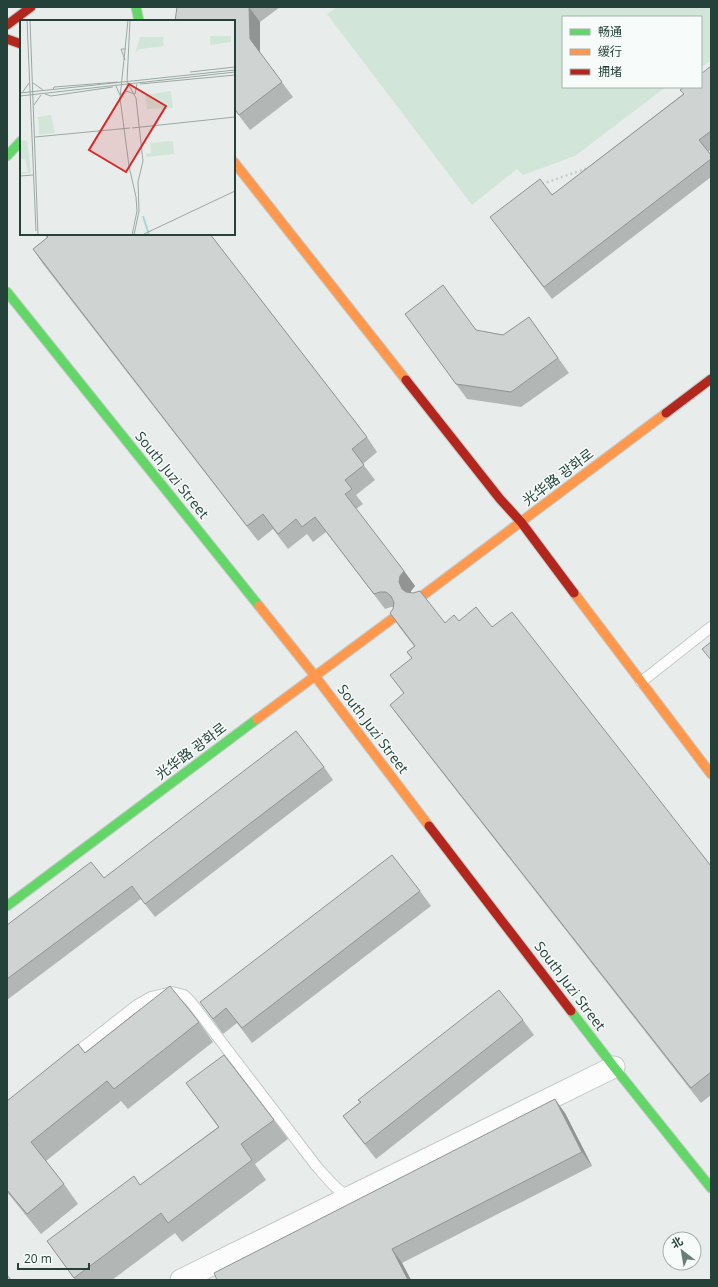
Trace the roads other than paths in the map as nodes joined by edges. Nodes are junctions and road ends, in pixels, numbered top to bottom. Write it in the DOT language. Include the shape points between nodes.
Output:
graph roads {
  1 [pos="31,7"];
  2 [pos="136,7"];
  3 [pos="139,20"];
  4 [pos="7,25"];
  5 [pos="7,39"];
  6 [pos="20,44"];
  7 [pos="20,142"];
  8 [pos="7,156"];
  9 [pos="235,163"];
  10 [pos="7,292"];
  11 [pos="711,379"];
  12 [pos="521,522"];
  13 [pos="422,596"];
  14 [pos="392,618"];
  15 [pos="711,627"];
  16 [pos="316,676"];
  17 [pos="641,682"];
  18 [pos="711,774"];
  19 [pos="7,906"];
  20 [pos="72,1056"];
  21 [pos="614,1067"];
  22 [pos="711,1188"];
  23 [pos="349,1198"];
  24 [pos="181,1280"];
  1 -- 4 [label="main road"];
  2 -- 3 [label="main road"];
  5 -- 6 [label="main road"];
  7 -- 8 [label="main road"];
  9 -- 12 [label="main road" via="500,499"];
  10 -- 16 [label="main road, South Juzi Street"];
  11 -- 12 [label="main road, 光华路 광화로"];
  12 -- 13 [label="main road, 光华路 광화로"];
  12 -- 17 [label="main road"];
  14 -- 16 [label="main road, 光华路 광화로"];
  15 -- 17 [label="lane"];
  16 -- 19 [label="main road, 光华路 광화로"];
  16 -- 21 [label="main road, South Juzi Street"];
  17 -- 18 [label="main road"];
  20 -- 23 [label="lane" via="151,997 172,992 184,995 317,1167"];
  21 -- 22 [label="main road, South Juzi Street"];
  21 -- 23 [label="street"];
  23 -- 24 [label="street"];
}
